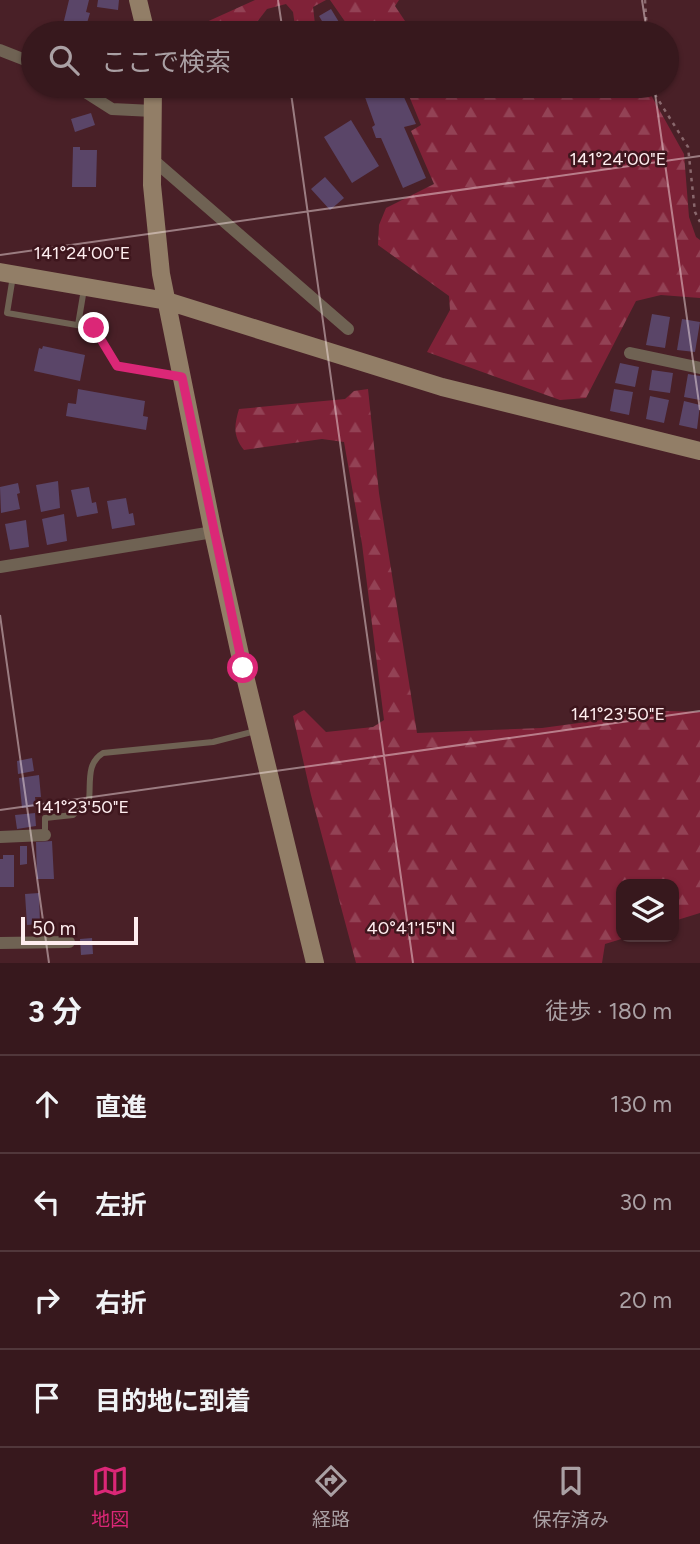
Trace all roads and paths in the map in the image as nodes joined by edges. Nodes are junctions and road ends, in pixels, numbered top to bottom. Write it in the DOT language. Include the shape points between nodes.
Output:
graph roads {
  1 [pos="138,0"];
  2 [pos="645,0"];
  3 [pos="143,21"];
  4 [pos="646,21"];
  5 [pos="0,50"];
  6 [pos="21,58"];
  7 [pos="95,98"];
  8 [pos="153,98"];
  9 [pos="657,98"];
  10 [pos="153,111"];
  11 [pos="151,158"];
  12 [pos="700,222"];
  13 [pos="7,273"];
  14 [pos="85,286"];
  15 [pos="167,301"];
  16 [pos="78,325"];
  17 [pos="348,330"];
  18 [pos="630,353"];
  19 [pos="700,368"];
  20 [pos="182,377"];
  21 [pos="700,451"];
  22 [pos="213,532"];
  23 [pos="0,567"];
  24 [pos="258,731"];
  25 [pos="45,835"];
  26 [pos="0,837"];
  27 [pos="69,942"];
  28 [pos="0,943"];
  29 [pos="315,963"];
  1 -- 3 [label="street"];
  2 -- 4 [label="path"];
  5 -- 6 [label="street"];
  7 -- 10 [label="street" via="112,109"];
  8 -- 10 [label="street"];
  9 -- 12 [label="path" via="688,147"];
  10 -- 11 [label="street"];
  11 -- 15 [label="street"];
  11 -- 17 [label="street"];
  13 -- 14 [label="street"];
  13 -- 16 [label="lane" via="7,313"];
  14 -- 15 [label="street"];
  14 -- 16 [label="lane"];
  15 -- 20 [label="street"];
  15 -- 21 [label="street" via="442,387"];
  16 -- 20 [label="lane" via="94,328 117,366"];
  18 -- 19 [label="street"];
  20 -- 22 [label="street"];
  22 -- 23 [label="street"];
  22 -- 24 [label="street"];
  24 -- 25 [label="lane" via="213,742 103,753 91,764 89,801 74,814 45,818"];
  24 -- 29 [label="street"];
  25 -- 26 [label="street"];
  27 -- 28 [label="street"];
}
